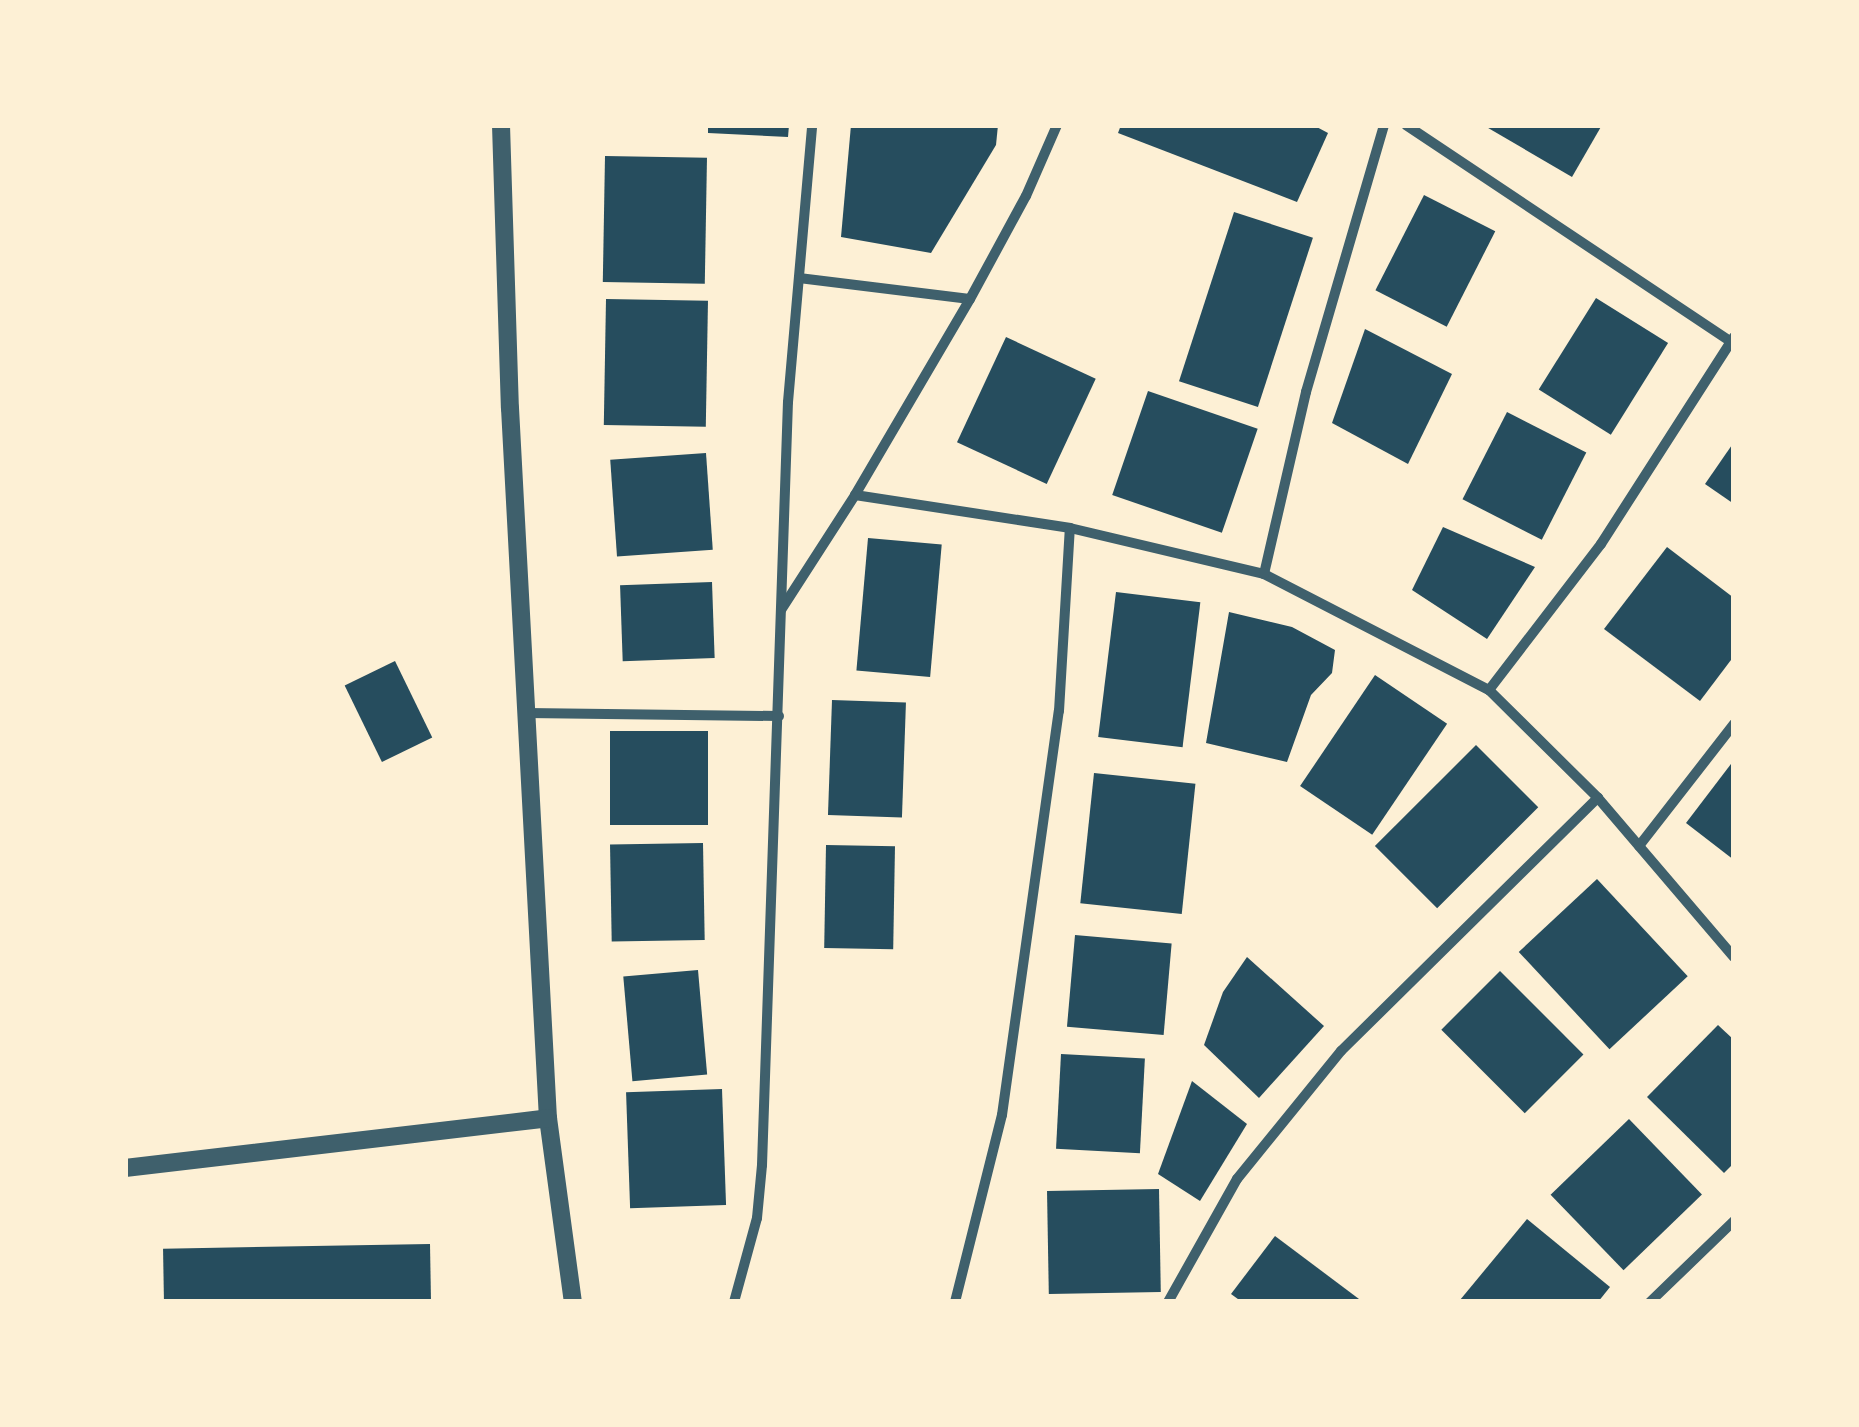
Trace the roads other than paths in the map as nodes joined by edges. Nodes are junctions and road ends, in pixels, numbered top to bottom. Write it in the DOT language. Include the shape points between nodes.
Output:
graph roads {
  1 [pos="501,125"];
  2 [pos="812,125"];
  3 [pos="1057,125"];
  4 [pos="1384,125"];
  5 [pos="1406,125"];
  6 [pos="799,278"];
  7 [pos="970,299"];
  8 [pos="1732,341"];
  9 [pos="856,495"];
  10 [pos="1070,528"];
  11 [pos="1264,574"];
  12 [pos="780,610"];
  13 [pos="1489,690"];
  14 [pos="527,712"];
  15 [pos="779,716"];
  16 [pos="1734,724"];
  17 [pos="1598,798"];
  18 [pos="1639,846"];
  19 [pos="1734,957"];
  20 [pos="548,1118"];
  21 [pos="125,1168"];
  22 [pos="1734,1221"];
  23 [pos="573,1302"];
  24 [pos="734,1302"];
  25 [pos="955,1302"];
  26 [pos="1168,1302"];
  27 [pos="1650,1302"];
  1 -- 14 [label="street"];
  2 -- 6 [label="street"];
  3 -- 7 [label="street"];
  4 -- 11 [label="street" via="1306,392"];
  5 -- 8 [label="street"];
  6 -- 7 [label="street"];
  6 -- 12 [label="street"];
  7 -- 9 [label="street"];
  8 -- 13 [label="street" via="1601,544"];
  9 -- 10 [label="street"];
  9 -- 12 [label="street"];
  10 -- 11 [label="street"];
  10 -- 25 [label="street" via="1060,712 1002,1115"];
  11 -- 13 [label="street"];
  12 -- 15 [label="street"];
  13 -- 17 [label="street"];
  14 -- 15 [label="street"];
  14 -- 20 [label="street"];
  15 -- 24 [label="street" via="762,1165 754,1233"];
  16 -- 18 [label="street"];
  17 -- 18 [label="street"];
  17 -- 26 [label="street" via="1341,1051 1237,1179"];
  18 -- 19 [label="street"];
  20 -- 21 [label="street"];
  20 -- 23 [label="street"];
  22 -- 27 [label="street"];
}
